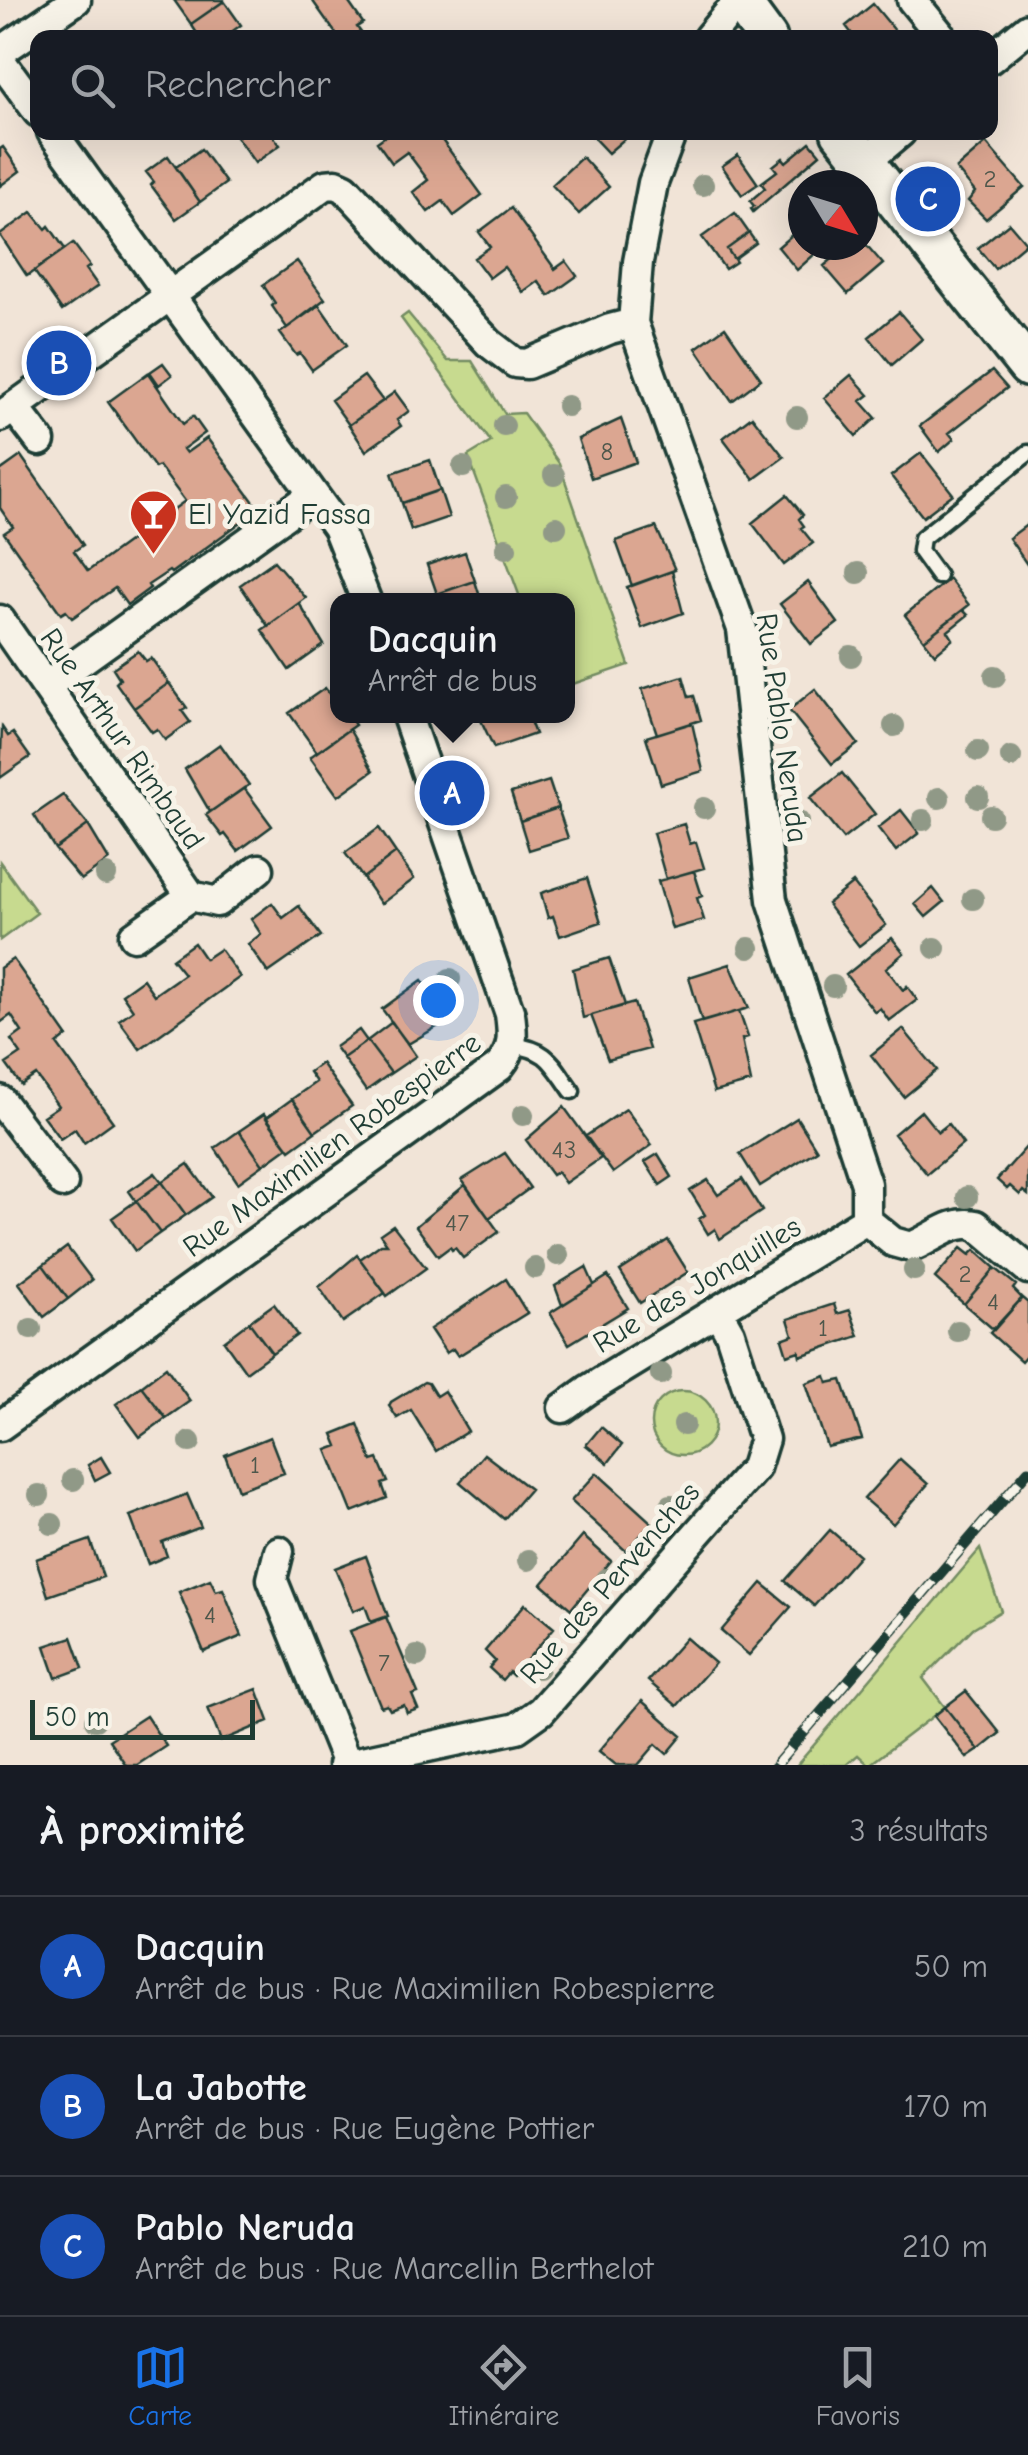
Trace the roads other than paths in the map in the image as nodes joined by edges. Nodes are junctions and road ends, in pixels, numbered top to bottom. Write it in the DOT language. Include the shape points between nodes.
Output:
graph roads {
  1 [pos="76,0"];
  2 [pos="912,0"];
  3 [pos="741,2"];
  4 [pos="1028,28"];
  5 [pos="32,30"];
  6 [pos="715,30"];
  7 [pos="762,30"];
  8 [pos="936,30"];
  9 [pos="30,31"];
  10 [pos="0,52"];
  11 [pos="998,52"];
  12 [pos="0,60"];
  13 [pos="30,101"];
  14 [pos="58,140"];
  15 [pos="669,140"];
  16 [pos="847,140"];
  17 [pos="891,140"];
  18 [pos="864,162"];
  19 [pos="168,296"];
  20 [pos="633,324"];
  21 [pos="1026,360"];
  22 [pos="7,412"];
  23 [pos="40,442"];
  24 [pos="1028,452"];
  25 [pos="313,495"];
  26 [pos="938,576"];
  27 [pos="364,593"];
  28 [pos="0,620"];
  29 [pos="46,686"];
  30 [pos="408,723"];
  31 [pos="259,870"];
  32 [pos="191,896"];
  33 [pos="134,936"];
  34 [pos="512,1045"];
  35 [pos="572,1090"];
  36 [pos="0,1100"];
  37 [pos="63,1183"];
  38 [pos="866,1220"];
  39 [pos="1028,1268"];
  40 [pos="718,1312"];
  41 [pos="563,1408"];
  42 [pos="0,1426"];
  43 [pos="279,1551"];
  44 [pos="345,1764"];
  1 -- 5 [label="street"];
  2 -- 8 [label="street"];
  3 -- 6 [label="street"];
  3 -- 7 [label="main road"];
  4 -- 11 [label="street"];
  9 -- 10 [label="street"];
  12 -- 13 [label="street"];
  14 -- 19 [label="street"];
  15 -- 20 [label="street, Rue Pablo Neruda" via="653,182"];
  16 -- 18 [label="main road"];
  17 -- 18 [label="street"];
  18 -- 21 [label="main road"];
  19 -- 20 [label="street" via="336,184 515,363"];
  19 -- 22 [label="street"];
  19 -- 25 [label="street"];
  20 -- 38 [label="street, Rue Pablo Neruda" via="742,629 772,900 866,1184"];
  22 -- 23 [label="street"];
  24 -- 26 [label="lane" via="922,538 920,551"];
  25 -- 27 [label="street" via="349,550"];
  25 -- 29 [label="street"];
  28 -- 29 [label="street, Rue Arthur Rimbaud"];
  29 -- 32 [label="street, Rue Arthur Rimbaud"];
  30 -- 34 [label="street, Rue Maximilien Robespierre" via="510,1014"];
  31 -- 32 [label="street, Rue Arthur Rimbaud" via="216,902"];
  32 -- 33 [label="street, Rue Arthur Rimbaud"];
  34 -- 35 [label="lane" via="543,1052"];
  34 -- 42 [label="street, Rue Maximilien Robespierre" via="499,1067"];
  36 -- 37 [label="street"];
  38 -- 39 [label="street" via="911,1247 952,1226 976,1224"];
  38 -- 40 [label="street, Rue des Jonquilles"];
  40 -- 41 [label="street, Rue des Jonquilles"];
  40 -- 44 [label="street, Rue des Pervenches" via="764,1439 756,1468 530,1721"];
  43 -- 44 [label="street" via="272,1578"];
}
